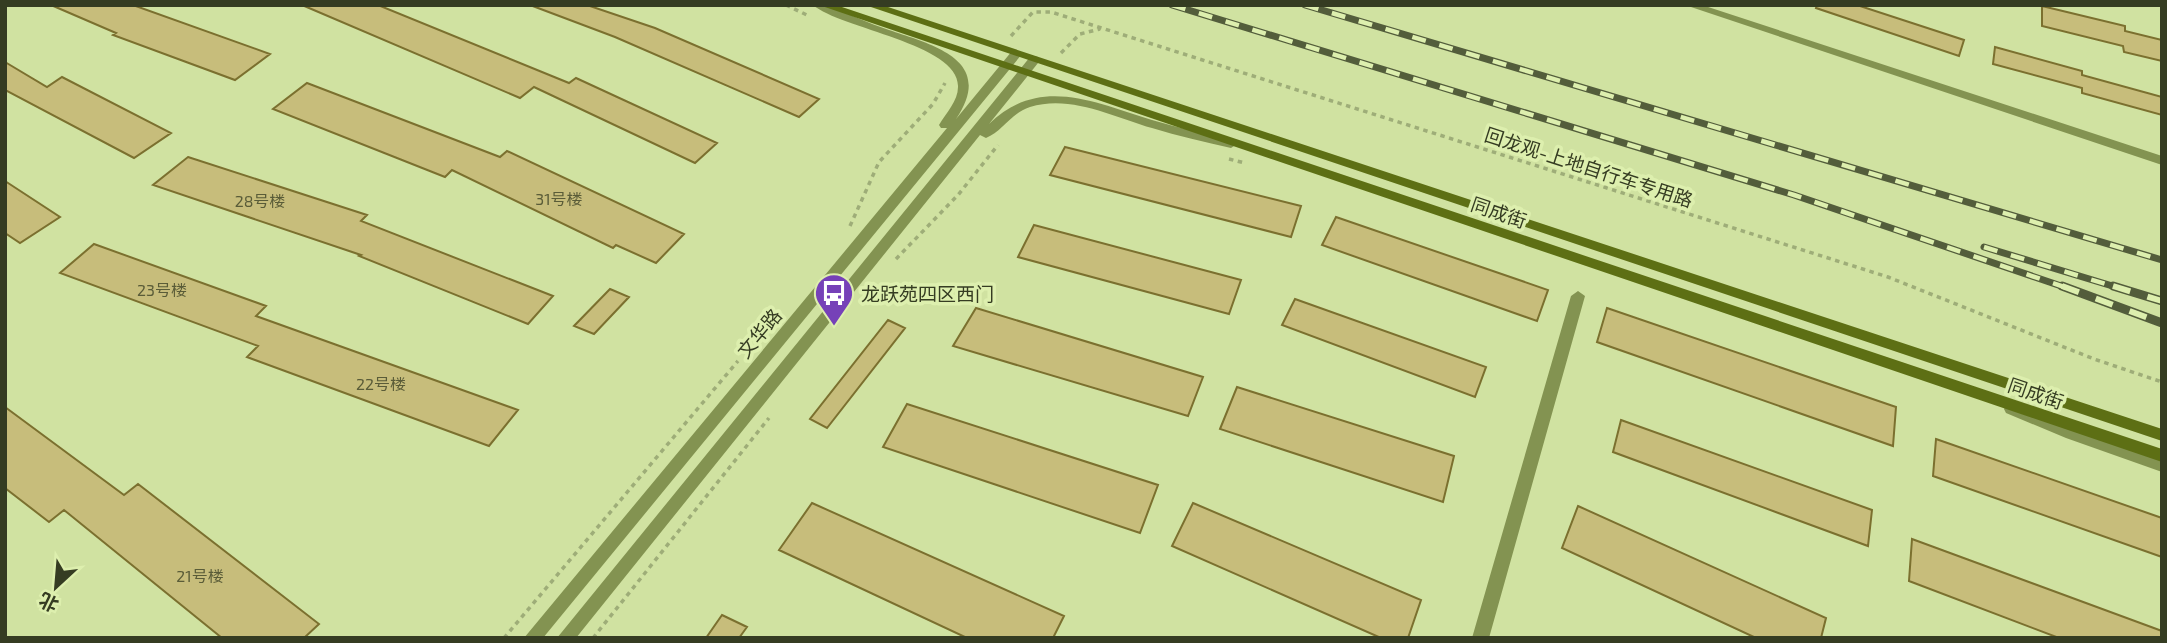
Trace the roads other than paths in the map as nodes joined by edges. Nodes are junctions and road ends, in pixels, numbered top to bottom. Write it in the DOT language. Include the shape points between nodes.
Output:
graph roads {
  1 [pos="821,5"];
  2 [pos="870,5"];
  3 [pos="1690,5"];
  4 [pos="1016,54"];
  5 [pos="1034,60"];
  6 [pos="1005,66"];
  7 [pos="1024,73"];
  8 [pos="1253,157"];
  9 [pos="2162,161"];
  10 [pos="907,185"];
  11 [pos="879,251"];
  12 [pos="1578,296"];
  13 [pos="1961,388"];
  14 [pos="2162,435"];
  15 [pos="2162,456"];
  16 [pos="2162,465"];
  17 [pos="532,638"];
  18 [pos="565,638"];
  19 [pos="1480,638"];
  1 -- 6 [label="main road, 同成街"];
  1 -- 10 [label="street" via="937,50 953,60 961,73 965,90 961,102"];
  2 -- 4 [label="main road, 同成街"];
  3 -- 9 [label="street"];
  4 -- 5 [label="main road, 同成街"];
  4 -- 6 [label="street, 文华路"];
  5 -- 7 [label="street"];
  5 -- 14 [label="main road, 同成街"];
  6 -- 7 [label="main road, 同成街"];
  6 -- 10 [label="street, 文华路"];
  7 -- 8 [label="main road, 同成街"];
  7 -- 11 [label="street"];
  8 -- 11 [label="street" via="1081,100 1037,101 1014,109 995,123 935,197"];
  8 -- 13 [label="main road, 同成街"];
  10 -- 17 [label="street, 文华路"];
  11 -- 18 [label="street"];
  12 -- 19 [label="street"];
  13 -- 15 [label="main road, 同成街"];
  13 -- 16 [label="street" via="2062,431"];
}
